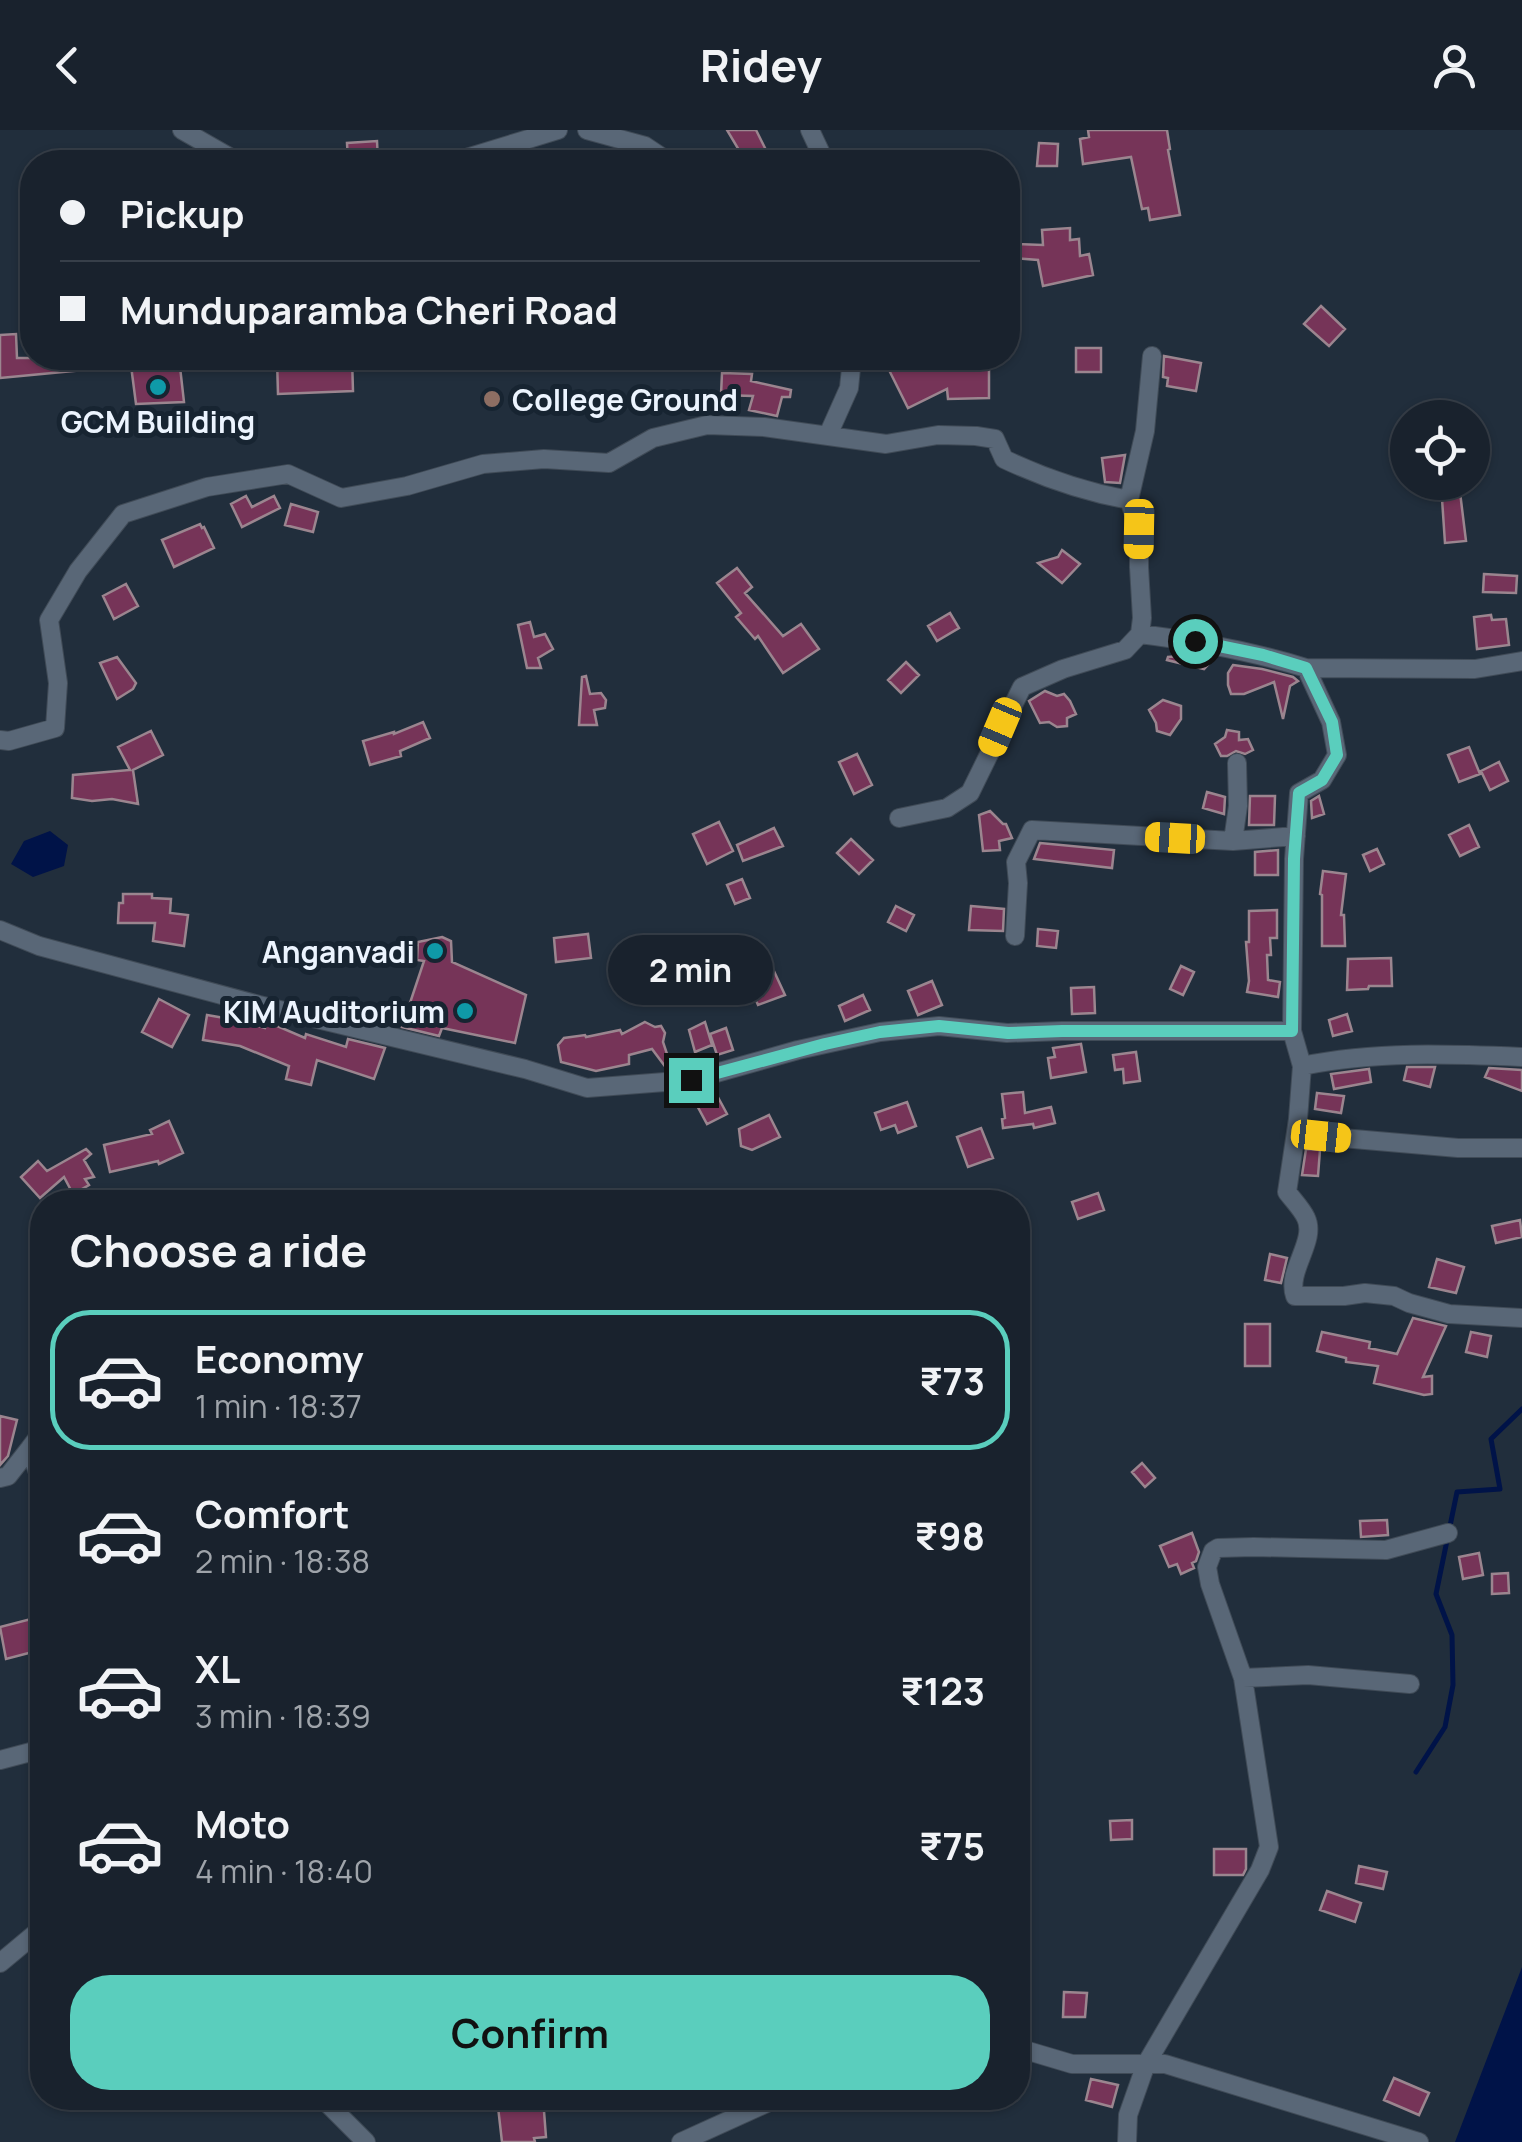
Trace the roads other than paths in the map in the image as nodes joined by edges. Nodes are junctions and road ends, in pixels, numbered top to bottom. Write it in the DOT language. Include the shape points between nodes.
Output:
graph roads {
  1 [pos="182,130"];
  2 [pos="558,130"];
  3 [pos="587,130"];
  4 [pos="217,150"];
  5 [pos="492,150"];
  6 [pos="651,150"];
  7 [pos="1152,356"];
  8 [pos="851,370"];
  9 [pos="828,435"];
  10 [pos="1129,500"];
  11 [pos="1140,634"];
  12 [pos="1522,661"];
  13 [pos="1306,668"];
  14 [pos="0,740"];
  15 [pos="1237,764"];
  16 [pos="899,818"];
  17 [pos="1296,836"];
  18 [pos="1233,842"];
  19 [pos="0,930"];
  20 [pos="1015,936"];
  21 [pos="1292,1031"];
  22 [pos="1522,1057"];
  23 [pos="1302,1066"];
  24 [pos="1296,1134"];
  25 [pos="1522,1148"];
  26 [pos="1522,1318"];
  27 [pos="30,1448"];
  28 [pos="0,1478"];
  29 [pos="1448,1533"];
  30 [pos="1243,1678"];
  31 [pos="1410,1684"];
  32 [pos="30,1752"];
  33 [pos="0,1760"];
  34 [pos="30,1938"];
  35 [pos="0,1963"];
  36 [pos="1030,2052"];
  37 [pos="1146,2064"];
  38 [pos="334,2110"];
  39 [pos="752,2110"];
  40 [pos="366,2142"];
  41 [pos="681,2142"];
  42 [pos="1127,2142"];
  43 [pos="1420,2142"];
  1 -- 4 [label="street"];
  2 -- 5 [label="street"];
  3 -- 6 [label="street"];
  7 -- 10 [label="street"];
  8 -- 9 [label="street"];
  9 -- 10 [label="street" via="886,444 938,435 995,440 1004,460"];
  9 -- 14 [label="street" via="707,425 653,438 610,463 483,464 341,498 288,474 206,487 123,514 49,620 58,683 55,728"];
  10 -- 11 [label="street" via="1139,529"];
  11 -- 13 [label="street"];
  11 -- 16 [label="street" via="1124,650 1022,687 970,794 946,808"];
  12 -- 13 [label="street" via="1475,670"];
  13 -- 17 [label="street" via="1332,722 1337,755 1322,780 1299,793"];
  15 -- 18 [label="street"];
  17 -- 18 [label="street"];
  17 -- 21 [label="street"];
  18 -- 20 [label="street" via="1032,830 1016,862"];
  19 -- 21 [label="street" via="259,1006 586,1088 691,1080 847,1039 939,1026 1008,1033"];
  21 -- 23 [label="street"];
  22 -- 23 [label="street" via="1438,1053"];
  23 -- 24 [label="street"];
  24 -- 25 [label="street"];
  24 -- 26 [label="street" via="1287,1192 1309,1230 1292,1286 1295,1296 1365,1293 1449,1314"];
  27 -- 28 [label="street"];
  29 -- 30 [label="street" via="1386,1550 1213,1550 1206,1567"];
  30 -- 31 [label="street" via="1308,1675"];
  30 -- 37 [label="street" via="1268,1847"];
  32 -- 33 [label="street"];
  34 -- 35 [label="street"];
  36 -- 37 [label="street" via="1072,2064"];
  37 -- 42 [label="street" via="1128,2115"];
  37 -- 43 [label="street"];
  38 -- 40 [label="street"];
  39 -- 41 [label="street"];
}
